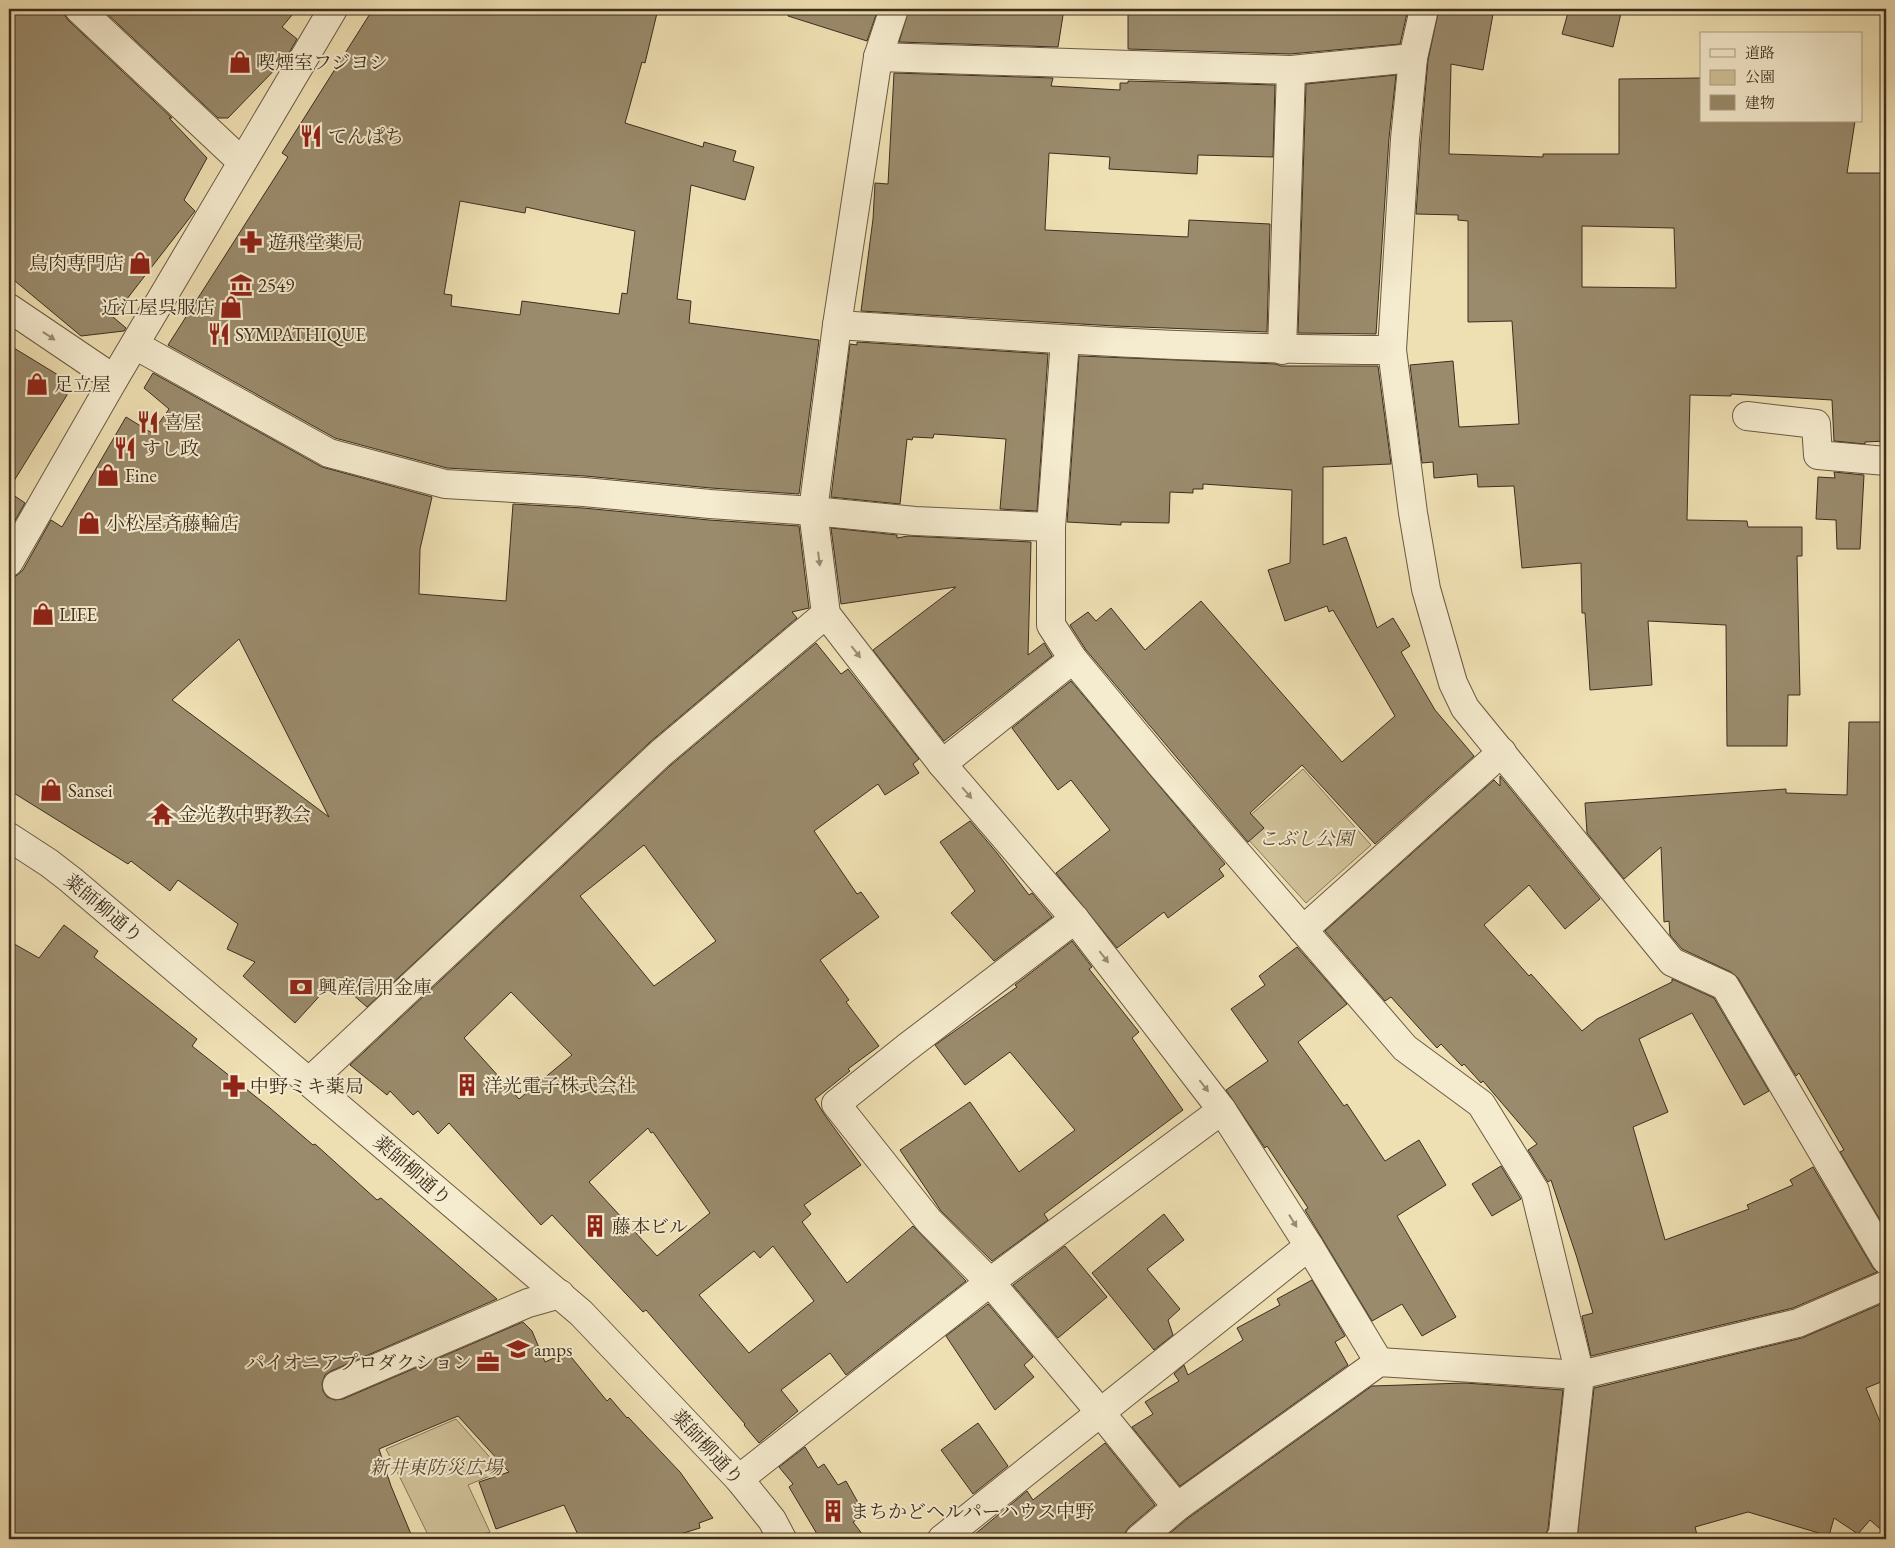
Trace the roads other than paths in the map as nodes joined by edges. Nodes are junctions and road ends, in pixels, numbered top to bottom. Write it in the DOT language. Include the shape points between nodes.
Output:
graph roads {
  1 [pos="79,9"];
  2 [pos="333,9"];
  3 [pos="894,9"];
  4 [pos="1424,9"];
  5 [pos="878,56"];
  6 [pos="1413,58"];
  7 [pos="1291,70"];
  8 [pos="242,162"];
  9 [pos="9,308"];
  10 [pos="837,325"];
  11 [pos="1065,340"];
  12 [pos="135,345"];
  13 [pos="1282,350"];
  14 [pos="1392,350"];
  15 [pos="114,379"];
  16 [pos="1747,416"];
  17 [pos="1886,461"];
  18 [pos="814,511"];
  19 [pos="1051,527"];
  20 [pos="9,562"];
  21 [pos="826,614"];
  22 [pos="1073,659"];
  23 [pos="1502,752"];
  24 [pos="942,764"];
  25 [pos="9,837"];
  26 [pos="1075,919"];
  27 [pos="1303,930"];
  28 [pos="310,1081"];
  29 [pos="1222,1110"];
  30 [pos="1309,1246"];
  31 [pos="1886,1260"];
  32 [pos="990,1282"];
  33 [pos="1886,1284"];
  34 [pos="560,1294"];
  35 [pos="1379,1362"];
  36 [pos="1580,1375"];
  37 [pos="337,1385"];
  38 [pos="1100,1412"];
  39 [pos="739,1479"];
  40 [pos="1177,1506"];
  41 [pos="782,1539"];
  42 [pos="942,1539"];
  43 [pos="1139,1539"];
  44 [pos="1560,1539"];
  1 -- 8 [label="street"];
  2 -- 8 [label="street"];
  3 -- 5 [label="street"];
  4 -- 6 [label="street"];
  5 -- 7 [label="street"];
  5 -- 10 [label="street"];
  6 -- 7 [label="street"];
  6 -- 14 [label="street"];
  7 -- 13 [label="street"];
  8 -- 12 [label="street"];
  9 -- 15 [label="street, one-way"];
  10 -- 11 [label="street"];
  10 -- 18 [label="street"];
  11 -- 13 [label="street"];
  11 -- 19 [label="street"];
  12 -- 15 [label="street"];
  12 -- 18 [label="street" via="330,453 445,484"];
  13 -- 14 [label="street"];
  14 -- 23 [label="street" via="1412,513 1426,589 1453,683 1464,708"];
  15 -- 20 [label="street"];
  16 -- 17 [label="street" via="1816,424 1818,455"];
  18 -- 19 [label="street" via="915,521"];
  18 -- 21 [label="street, one-way"];
  19 -- 22 [label="street" via="1051,625"];
  21 -- 24 [label="street, one-way"];
  21 -- 28 [label="street" via="661,753"];
  22 -- 24 [label="street"];
  22 -- 27 [label="street"];
  23 -- 27 [label="street"];
  23 -- 31 [label="street" via="1672,962 1725,986"];
  24 -- 26 [label="street, one-way"];
  25 -- 28 [label="street, 薬師柳通り" via="71,880"];
  26 -- 29 [label="street, one-way"];
  26 -- 32 [label="street" via="836,1104 929,1221"];
  27 -- 36 [label="street" via="1405,1048 1481,1104 1535,1190"];
  28 -- 34 [label="street, 薬師柳通り"];
  29 -- 30 [label="street, one-way"];
  29 -- 32 [label="street"];
  30 -- 35 [label="street"];
  30 -- 38 [label="street"];
  32 -- 38 [label="street"];
  32 -- 39 [label="street"];
  33 -- 36 [label="street" via="1798,1323"];
  34 -- 37 [label="street" via="528,1303"];
  34 -- 39 [label="street, 薬師柳通り" via="581,1312"];
  35 -- 36 [label="street"];
  35 -- 40 [label="street"];
  36 -- 44 [label="street"];
  38 -- 40 [label="street"];
  38 -- 42 [label="street"];
  39 -- 41 [label="street, 薬師柳通り" via="772,1520"];
  40 -- 43 [label="street"];
}
